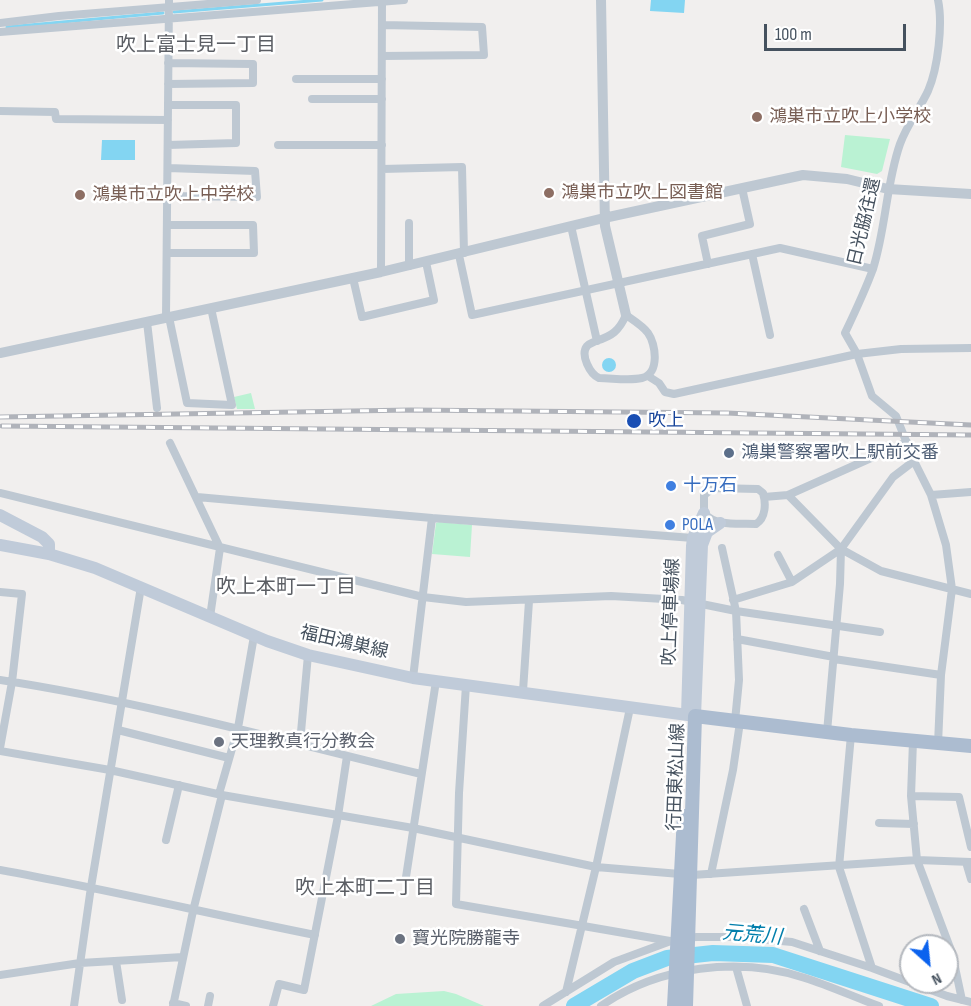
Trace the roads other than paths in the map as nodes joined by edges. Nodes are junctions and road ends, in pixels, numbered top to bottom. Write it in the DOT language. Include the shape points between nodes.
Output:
graph roads {
  1 [pos="257,0"];
  2 [pos="404,0"];
  3 [pos="601,0"];
  4 [pos="938,0"];
  5 [pos="382,1"];
  6 [pos="169,4"];
  7 [pos="168,18"];
  8 [pos="0,23"];
  9 [pos="382,25"];
  10 [pos="0,32"];
  11 [pos="382,56"];
  12 [pos="168,63"];
  13 [pos="296,79"];
  14 [pos="382,79"];
  15 [pos="168,84"];
  16 [pos="312,99"];
  17 [pos="382,99"];
  18 [pos="168,105"];
  19 [pos="0,111"];
  20 [pos="168,120"];
  21 [pos="168,145"];
  22 [pos="278,145"];
  23 [pos="382,145"];
  24 [pos="168,168"];
  25 [pos="382,169"];
  26 [pos="742,188"];
  27 [pos="888,189"];
  28 [pos="971,194"];
  29 [pos="168,196"];
  30 [pos="604,218"];
  31 [pos="409,223"];
  32 [pos="167,225"];
  33 [pos="571,226"];
  34 [pos="167,253"];
  35 [pos="461,254"];
  36 [pos="752,254"];
  37 [pos="426,262"];
  38 [pos="708,264"];
  39 [pos="409,266"];
  40 [pos="873,269"];
  41 [pos="381,272"];
  42 [pos="353,278"];
  43 [pos="618,283"];
  44 [pos="586,290"];
  45 [pos="211,308"];
  46 [pos="626,315"];
  47 [pos="167,317"];
  48 [pos="147,322"];
  49 [pos="770,335"];
  50 [pos="597,341"];
  51 [pos="971,348"];
  52 [pos="0,353"];
  53 [pos="857,354"];
  54 [pos="648,376"];
  55 [pos="157,408"];
  56 [pos="907,442"];
  57 [pos="170,443"];
  58 [pos="914,462"];
  59 [pos="0,492"];
  60 [pos="971,492"];
  61 [pos="788,495"];
  62 [pos="931,495"];
  63 [pos="197,497"];
  64 [pos="764,497"];
  65 [pos="704,513"];
  66 [pos="0,515"];
  67 [pos="432,518"];
  68 [pos="720,523"];
  69 [pos="693,538"];
  70 [pos="0,545"];
  71 [pos="220,548"];
  72 [pos="722,548"];
  73 [pos="841,549"];
  74 [pos="49,554"];
  75 [pos="778,555"];
  76 [pos="792,582"];
  77 [pos="141,587"];
  78 [pos="952,589"];
  79 [pos="0,592"];
  80 [pos="971,594"];
  81 [pos="423,597"];
  82 [pos="733,600"];
  83 [pos="529,601"];
  84 [pos="695,602"];
  85 [pos="736,611"];
  86 [pos="210,617"];
  87 [pos="837,626"];
  88 [pos="880,632"];
  89 [pos="254,636"];
  90 [pos="737,639"];
  91 [pos="308,655"];
  92 [pos="834,658"];
  93 [pos="941,675"];
  94 [pos="413,678"];
  95 [pos="0,680"];
  96 [pos="436,681"];
  97 [pos="12,682"];
  98 [pos="466,685"];
  99 [pos="523,692"];
  100 [pos="122,702"];
  101 [pos="630,708"];
  102 [pos="691,715"];
  103 [pos="738,722"];
  104 [pos="238,728"];
  105 [pos="118,730"];
  106 [pos="827,732"];
  107 [pos="851,735"];
  108 [pos="913,741"];
  109 [pos="300,743"];
  110 [pos="938,744"];
  111 [pos="971,746"];
  112 [pos="0,749"];
  113 [pos="347,756"];
  114 [pos="229,758"];
  115 [pos="110,770"];
  116 [pos="422,774"];
  117 [pos="179,785"];
  118 [pos="221,795"];
  119 [pos="911,796"];
  120 [pos="338,816"];
  121 [pos="879,823"];
  122 [pos="914,824"];
  123 [pos="413,828"];
  124 [pos="458,837"];
  125 [pos="166,840"];
  126 [pos="971,847"];
  127 [pos="917,860"];
  128 [pos="968,862"];
  129 [pos="596,867"];
  130 [pos="839,867"];
  131 [pos="0,870"];
  132 [pos="687,874"];
  133 [pos="711,874"];
  134 [pos="406,877"];
  135 [pos="971,879"];
  136 [pos="91,887"];
  137 [pos="804,909"];
  138 [pos="192,911"];
  139 [pos="581,924"];
  140 [pos="315,935"];
  141 [pos="681,940"];
  142 [pos="820,951"];
  143 [pos="183,957"];
  144 [pos="116,961"];
  145 [pos="80,963"];
  146 [pos="736,966"];
  147 [pos="872,968"];
  148 [pos="682,972"];
  149 [pos="0,975"];
  150 [pos="566,992"];
  151 [pos="210,996"];
  152 [pos="122,1000"];
  153 [pos="967,1001"];
  154 [pos="173,1005"];
  155 [pos="74,1006"];
  156 [pos="186,1006"];
  157 [pos="208,1006"];
  158 [pos="273,1006"];
  159 [pos="543,1006"];
  160 [pos="601,1006"];
  161 [pos="674,1006"];
  162 [pos="686,1006"];
  163 [pos="747,1006"];
  164 [pos="879,1006"];
  1 -- 6 [label="street"];
  2 -- 5 [label="street"];
  3 -- 30 [label="street"];
  4 -- 27 [label="street, 日光脇往還" via="937,52 929,88 901,143"];
  5 -- 7 [label="street"];
  5 -- 9 [label="street"];
  6 -- 7 [label="street"];
  6 -- 8 [label="street"];
  7 -- 10 [label="street"];
  7 -- 12 [label="street"];
  9 -- 11 [label="street"];
  9 -- 11 [label="street" via="482,27 484,55"];
  11 -- 14 [label="street"];
  12 -- 15 [label="street"];
  12 -- 15 [label="street" via="253,64 253,83"];
  13 -- 14 [label="street"];
  14 -- 17 [label="street"];
  15 -- 18 [label="street"];
  16 -- 17 [label="street"];
  17 -- 23 [label="street"];
  18 -- 20 [label="street"];
  18 -- 21 [label="street" via="236,105 236,143"];
  19 -- 20 [label="street" via="56,112 56,119"];
  20 -- 21 [label="street"];
  21 -- 24 [label="street"];
  22 -- 23 [label="street"];
  23 -- 25 [label="street"];
  24 -- 29 [label="street"];
  24 -- 29 [label="street" via="255,171 257,197"];
  25 -- 35 [label="street" via="462,167"];
  25 -- 41 [label="street"];
  26 -- 27 [label="street" via="803,175 847,179"];
  26 -- 30 [label="street"];
  26 -- 38 [label="street" via="750,224 702,236"];
  27 -- 28 [label="street"];
  27 -- 40 [label="street, 日光脇往還"];
  29 -- 32 [label="street"];
  30 -- 33 [label="street"];
  30 -- 43 [label="street"];
  31 -- 39 [label="street"];
  32 -- 34 [label="street"];
  32 -- 34 [label="street" via="253,225 254,253"];
  33 -- 35 [label="street"];
  33 -- 44 [label="street"];
  34 -- 47 [label="street"];
  35 -- 37 [label="street"];
  35 -- 44 [label="street" via="472,315"];
  36 -- 38 [label="street"];
  36 -- 40 [label="street" via="780,248"];
  36 -- 49 [label="street"];
  37 -- 39 [label="street"];
  37 -- 42 [label="street" via="434,300 362,317"];
  38 -- 43 [label="street"];
  39 -- 41 [label="street"];
  40 -- 53 [label="street, 日光脇往還" via="845,333"];
  41 -- 42 [label="street"];
  42 -- 45 [label="street"];
  43 -- 44 [label="street"];
  43 -- 46 [label="street"];
  44 -- 50 [label="street"];
  45 -- 47 [label="street"];
  45 -- 47 [label="street" via="232,405 188,403"];
  46 -- 50 [label="street" via="618,331"];
  46 -- 54 [label="street" via="651,339 655,360"];
  47 -- 48 [label="street"];
  48 -- 52 [label="street"];
  48 -- 55 [label="street"];
  50 -- 54 [label="street" via="586,347 585,352 594,376"];
  51 -- 53 [label="street"];
  53 -- 54 [label="street" via="674,394 665,392"];
  53 -- 56 [label="street, 日光脇往還" via="872,396 896,416"];
  56 -- 58 [label="street, 日光脇往還"];
  56 -- 61 [label="street"];
  57 -- 63 [label="street"];
  58 -- 62 [label="street, 日光脇往還"];
  58 -- 73 [label="street" via="893,477"];
  59 -- 71 [label="street"];
  60 -- 62 [label="street"];
  61 -- 64 [label="street"];
  61 -- 73 [label="street"];
  62 -- 78 [label="street, 日光脇往還" via="946,545"];
  63 -- 67 [label="street"];
  63 -- 71 [label="street"];
  64 -- 65 [label="street" via="758,489 712,488 704,495"];
  64 -- 68 [label="street" via="763,517 756,524"];
  65 -- 68 [label="street"];
  65 -- 69 [label="main road, 吹上停車場線"];
  66 -- 74 [label="main road" via="42,537 49,544"];
  67 -- 69 [label="street"];
  67 -- 81 [label="street"];
  68 -- 84 [label="main road, 吹上停車場線" via="703,538"];
  69 -- 84 [label="main road, 吹上停車場線"];
  70 -- 74 [label="main road, 福田鴻巣線"];
  71 -- 81 [label="street"];
  71 -- 86 [label="street"];
  72 -- 82 [label="street"];
  73 -- 76 [label="street"];
  73 -- 78 [label="street" via="881,571"];
  73 -- 87 [label="street"];
  74 -- 77 [label="main road, 福田鴻巣線"];
  75 -- 76 [label="street"];
  76 -- 82 [label="street"];
  77 -- 86 [label="main road, 福田鴻巣線"];
  77 -- 100 [label="street"];
  78 -- 80 [label="street"];
  78 -- 93 [label="street, 日光脇往還"];
  79 -- 97 [label="street" via="22,594"];
  81 -- 83 [label="street" via="466,602"];
  81 -- 94 [label="street"];
  82 -- 85 [label="street"];
  83 -- 84 [label="street" via="611,596"];
  83 -- 99 [label="street"];
  84 -- 85 [label="street"];
  84 -- 102 [label="main road, 吹上停車場線"];
  85 -- 87 [label="street"];
  85 -- 90 [label="street"];
  86 -- 89 [label="main road, 福田鴻巣線"];
  87 -- 88 [label="street"];
  87 -- 92 [label="street"];
  89 -- 91 [label="main road, 福田鴻巣線"];
  89 -- 104 [label="street"];
  90 -- 92 [label="street"];
  90 -- 103 [label="street"];
  91 -- 94 [label="main road, 福田鴻巣線"];
  91 -- 109 [label="street"];
  92 -- 93 [label="street"];
  92 -- 106 [label="street"];
  93 -- 110 [label="street, 日光脇往還"];
  94 -- 96 [label="main road, 福田鴻巣線"];
  95 -- 97 [label="street"];
  96 -- 98 [label="main road, 福田鴻巣線"];
  96 -- 116 [label="street"];
  97 -- 100 [label="street"];
  97 -- 112 [label="street"];
  98 -- 99 [label="main road, 福田鴻巣線"];
  98 -- 124 [label="street"];
  99 -- 101 [label="main road, 福田鴻巣線"];
  100 -- 104 [label="street"];
  100 -- 105 [label="street"];
  101 -- 102 [label="main road, 福田鴻巣線"];
  101 -- 129 [label="street"];
  102 -- 103 [label="main road, 行田東松山線"];
  102 -- 132 [label="main road, 行田東松山線"];
  103 -- 106 [label="main road, 行田東松山線"];
  103 -- 133 [label="street" via="733,770"];
  104 -- 109 [label="street"];
  104 -- 114 [label="street"];
  105 -- 114 [label="street"];
  105 -- 115 [label="street"];
  106 -- 107 [label="main road, 行田東松山線"];
  107 -- 108 [label="main road, 行田東松山線"];
  107 -- 130 [label="street"];
  108 -- 110 [label="main road, 行田東松山線"];
  108 -- 119 [label="street"];
  109 -- 113 [label="street"];
  110 -- 111 [label="main road, 行田東松山線"];
  112 -- 115 [label="street"];
  113 -- 116 [label="street"];
  113 -- 120 [label="street"];
  114 -- 118 [label="street"];
  115 -- 117 [label="street"];
  115 -- 136 [label="street"];
  116 -- 123 [label="street"];
  117 -- 118 [label="street"];
  117 -- 125 [label="street"];
  118 -- 120 [label="street"];
  118 -- 138 [label="street"];
  119 -- 122 [label="street"];
  119 -- 126 [label="street" via="959,796"];
  120 -- 123 [label="street"];
  120 -- 140 [label="street"];
  121 -- 122 [label="street"];
  122 -- 127 [label="street"];
  123 -- 124 [label="street"];
  123 -- 134 [label="street"];
  124 -- 129 [label="street"];
  124 -- 139 [label="street" via="456,904"];
  127 -- 128 [label="street"];
  127 -- 130 [label="street"];
  127 -- 153 [label="street"];
  128 -- 135 [label="street"];
  129 -- 132 [label="street"];
  129 -- 139 [label="street"];
  130 -- 133 [label="street"];
  130 -- 147 [label="street"];
  131 -- 136 [label="street"];
  132 -- 133 [label="street"];
  132 -- 141 [label="main road, 行田東松山線"];
  136 -- 138 [label="street"];
  136 -- 145 [label="street"];
  137 -- 142 [label="street"];
  138 -- 140 [label="street"];
  138 -- 143 [label="street"];
  139 -- 141 [label="street"];
  139 -- 150 [label="street"];
  140 -- 158 [label="street" via="304,990 279,984"];
  141 -- 142 [label="street" via="737,937 792,942"];
  141 -- 148 [label="main road, 行田東松山線"];
  141 -- 150 [label="street" via="614,962"];
  142 -- 147 [label="street"];
  143 -- 144 [label="street"];
  143 -- 154 [label="street"];
  144 -- 145 [label="street"];
  144 -- 152 [label="street"];
  145 -- 149 [label="street"];
  145 -- 155 [label="street"];
  146 -- 148 [label="street"];
  146 -- 163 [label="street"];
  146 -- 164 [label="street" via="804,977"];
  147 -- 153 [label="street"];
  148 -- 160 [label="street" via="636,987"];
  148 -- 161 [label="main road, 行田東松山線"];
  148 -- 162 [label="main road, 行田東松山線"];
  150 -- 159 [label="street"];
  151 -- 157 [label="street"];
  154 -- 156 [label="street"];
}
